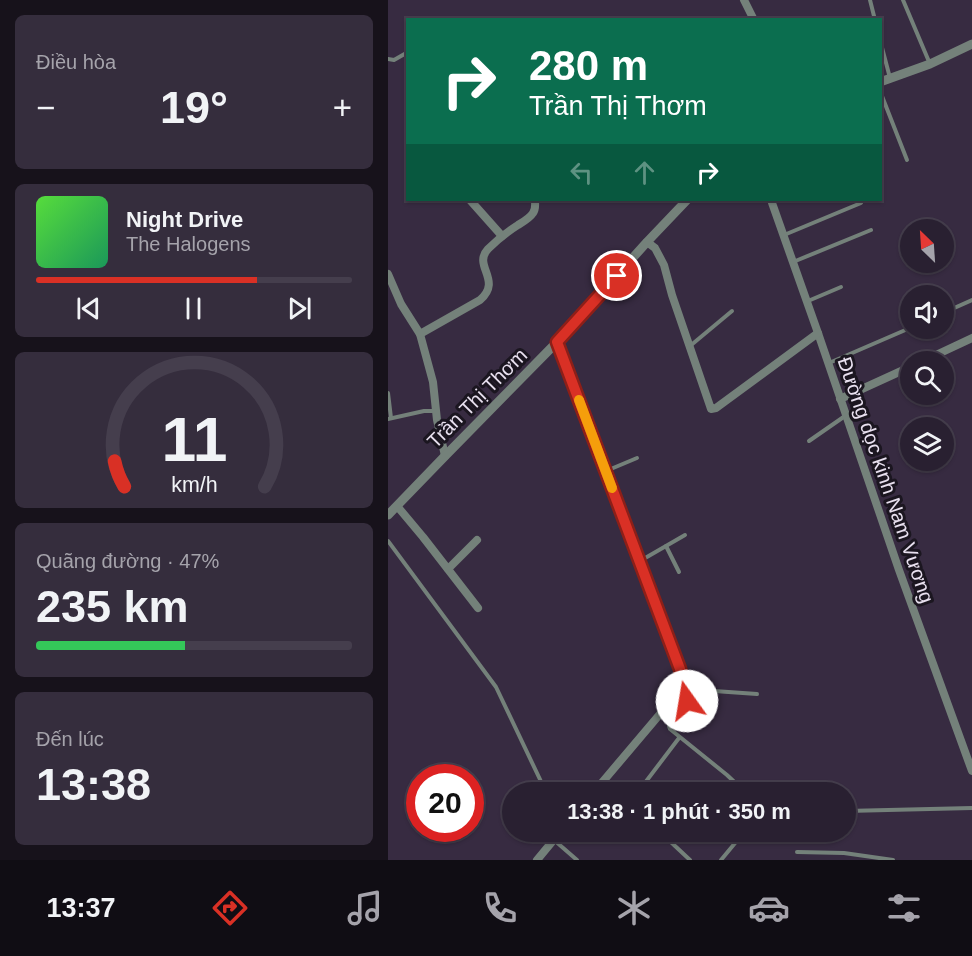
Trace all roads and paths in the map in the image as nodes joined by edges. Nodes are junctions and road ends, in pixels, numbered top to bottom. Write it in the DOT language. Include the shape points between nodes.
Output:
graph roads {
  1 [pos="744,0"];
  2 [pos="870,0"];
  3 [pos="903,0"];
  4 [pos="753,18"];
  5 [pos="874,18"];
  6 [pos="972,44"];
  7 [pos="882,48"];
  8 [pos="406,53"];
  9 [pos="388,59"];
  10 [pos="930,64"];
  11 [pos="890,78"];
  12 [pos="882,81"];
  13 [pos="882,96"];
  14 [pos="907,160"];
  15 [pos="471,201"];
  16 [pos="535,201"];
  17 [pos="686,201"];
  18 [pos="771,201"];
  19 [pos="861,203"];
  20 [pos="871,230"];
  21 [pos="783,235"];
  22 [pos="502,236"];
  23 [pos="647,242"];
  24 [pos="793,262"];
  25 [pos="388,274"];
  26 [pos="841,287"];
  27 [pos="972,300"];
  28 [pos="807,301"];
  29 [pos="954,309"];
  30 [pos="732,312"];
  31 [pos="900,332"];
  32 [pos="818,333"];
  33 [pos="420,334"];
  34 [pos="972,338"];
  35 [pos="557,342"];
  36 [pos="689,346"];
  37 [pos="944,351"];
  38 [pos="829,364"];
  39 [pos="900,372"];
  40 [pos="388,393"];
  41 [pos="840,399"];
  42 [pos="436,411"];
  43 [pos="846,415"];
  44 [pos="389,418"];
  45 [pos="809,441"];
  46 [pos="445,456"];
  47 [pos="637,458"];
  48 [pos="606,472"];
  49 [pos="397,506"];
  50 [pos="388,515"];
  51 [pos="685,535"];
  52 [pos="477,540"];
  53 [pos="388,541"];
  54 [pos="666,546"];
  55 [pos="639,561"];
  56 [pos="448,569"];
  57 [pos="679,572"];
  58 [pos="478,608"];
  59 [pos="682,686"];
  60 [pos="757,694"];
  61 [pos="679,738"];
  62 [pos="972,771"];
  63 [pos="541,782"];
  64 [pos="602,782"];
  65 [pos="646,782"];
  66 [pos="734,782"];
  67 [pos="972,808"];
  68 [pos="856,811"];
  69 [pos="552,842"];
  70 [pos="556,842"];
  71 [pos="671,842"];
  72 [pos="736,842"];
  73 [pos="797,852"];
  74 [pos="537,860"];
  75 [pos="577,860"];
  76 [pos="690,860"];
  77 [pos="721,860"];
  78 [pos="893,860"];
  1 -- 4 [label="street"];
  2 -- 5 [label="lane"];
  3 -- 10 [label="lane"];
  6 -- 10 [label="street"];
  7 -- 11 [label="lane"];
  8 -- 9 [label="lane"];
  10 -- 11 [label="street"];
  11 -- 12 [label="street"];
  13 -- 14 [label="lane"];
  15 -- 22 [label="street"];
  16 -- 22 [label="street" via="532,215"];
  17 -- 23 [label="street, Trần Thị Thơm"];
  18 -- 21 [label="street, Đường dọc kinh Nam Vương"];
  19 -- 21 [label="lane"];
  20 -- 24 [label="lane"];
  21 -- 24 [label="street, Đường dọc kinh Nam Vương"];
  22 -- 33 [label="street" via="482,259 489,280 485,296"];
  23 -- 35 [label="street, Trần Thị Thơm"];
  23 -- 36 [label="street" via="664,265"];
  24 -- 28 [label="street, Đường dọc kinh Nam Vương"];
  25 -- 33 [label="street"];
  26 -- 28 [label="lane"];
  27 -- 29 [label="lane"];
  28 -- 32 [label="street, Đường dọc kinh Nam Vương"];
  30 -- 36 [label="lane"];
  31 -- 38 [label="lane"];
  32 -- 36 [label="street" via="713,409"];
  32 -- 38 [label="street, Đường dọc kinh Nam Vương"];
  33 -- 42 [label="street"];
  34 -- 37 [label="street"];
  35 -- 46 [label="street, Trần Thị Thơm"];
  35 -- 48 [label="street"];
  38 -- 41 [label="street, Đường dọc kinh Nam Vương"];
  39 -- 41 [label="street"];
  40 -- 44 [label="lane"];
  41 -- 43 [label="street, Đường dọc kinh Nam Vương"];
  42 -- 44 [label="lane"];
  42 -- 46 [label="street"];
  43 -- 45 [label="lane"];
  43 -- 62 [label="street, Đường dọc kinh Nam Vương"];
  46 -- 49 [label="street, Trần Thị Thơm"];
  47 -- 48 [label="lane"];
  48 -- 55 [label="street"];
  49 -- 50 [label="street, Trần Thị Thơm"];
  49 -- 56 [label="street"];
  51 -- 54 [label="lane"];
  52 -- 56 [label="street"];
  53 -- 63 [label="lane" via="496,687"];
  54 -- 55 [label="lane"];
  54 -- 57 [label="lane"];
  55 -- 59 [label="street" via="680,669"];
  56 -- 58 [label="street"];
  59 -- 60 [label="lane"];
  59 -- 61 [label="lane" via="687,701 669,726"];
  59 -- 64 [label="street"];
  61 -- 65 [label="lane"];
  61 -- 66 [label="lane"];
  67 -- 68 [label="lane"];
  69 -- 74 [label="street"];
  70 -- 75 [label="lane"];
  71 -- 76 [label="lane"];
  72 -- 77 [label="lane"];
  73 -- 78 [label="lane"];
}
